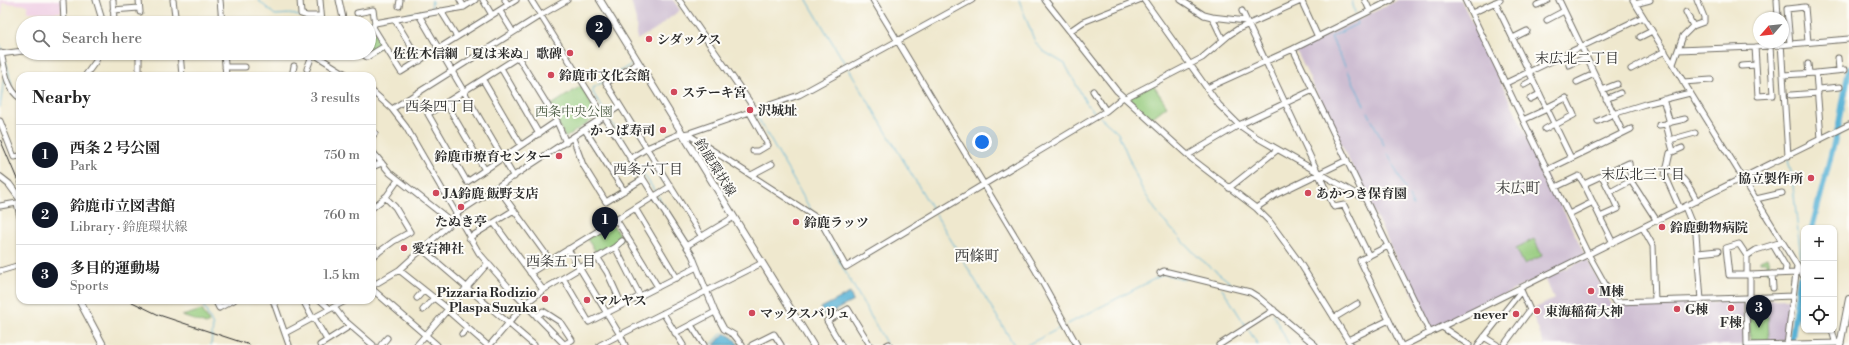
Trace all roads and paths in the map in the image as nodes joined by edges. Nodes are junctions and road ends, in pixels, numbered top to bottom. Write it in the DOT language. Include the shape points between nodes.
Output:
graph roads {
  1 [pos="63,0"];
  2 [pos="96,0"];
  3 [pos="113,0"];
  4 [pos="139,0"];
  5 [pos="173,0"];
  6 [pos="220,0"];
  7 [pos="300,0"];
  8 [pos="320,0"];
  9 [pos="339,0"];
  10 [pos="400,0"];
  11 [pos="460,0"];
  12 [pos="476,0"];
  13 [pos="483,0"];
  14 [pos="505,0"];
  15 [pos="516,0"];
  16 [pos="531,0"];
  17 [pos="568,0"];
  18 [pos="600,0"];
  19 [pos="680,0"];
  20 [pos="873,0"];
  21 [pos="972,0"];
  22 [pos="1045,0"];
  23 [pos="1139,0"];
  24 [pos="1144,0"];
  25 [pos="1181,0"];
  26 [pos="1365,0"];
  27 [pos="1392,0"];
  28 [pos="1466,0"];
  29 [pos="1548,0"];
  30 [pos="1559,0"];
  31 [pos="1650,0"];
  32 [pos="1697,0"];
  33 [pos="1777,0"];
  34 [pos="1303,1"];
  35 [pos="1497,1"];
  36 [pos="1634,2"];
  37 [pos="508,5"];
  38 [pos="399,6"];
  39 [pos="1537,6"];
  40 [pos="464,7"];
  41 [pos="114,10"];
  42 [pos="441,11"];
  43 [pos="500,11"];
  44 [pos="1242,11"];
  45 [pos="1370,11"];
  46 [pos="1564,11"];
  47 [pos="1686,12"];
  48 [pos="1778,12"];
  49 [pos="357,13"];
  50 [pos="1472,14"];
  51 [pos="419,15"];
  52 [pos="492,15"];
  53 [pos="541,15"];
  54 [pos="64,16"];
  55 [pos="101,16"];
  56 [pos="114,16"];
  57 [pos="175,16"];
  58 [pos="221,16"];
  59 [pos="322,16"];
  60 [pos="342,16"];
  61 [pos="374,16"];
  62 [pos="1212,17"];
  63 [pos="1643,17"];
  64 [pos="395,20"];
  65 [pos="1547,20"];
  66 [pos="376,21"];
  67 [pos="1247,23"];
  68 [pos="1693,26"];
  69 [pos="1070,31"];
  70 [pos="1527,31"];
  71 [pos="1652,31"];
  72 [pos="376,32"];
  73 [pos="513,32"];
  74 [pos="457,37"];
  75 [pos="1318,37"];
  76 [pos="1640,37"];
  77 [pos="1513,38"];
  78 [pos="1849,39"];
  79 [pos="1223,40"];
  80 [pos="898,41"];
  81 [pos="1808,42"];
  82 [pos="1790,44"];
  83 [pos="385,46"];
  84 [pos="1581,47"];
  85 [pos="1753,47"];
  86 [pos="1755,48"];
  87 [pos="1770,48"];
  88 [pos="1780,48"];
  89 [pos="439,49"];
  90 [pos="1293,49"];
  91 [pos="1678,50"];
  92 [pos="16,52"];
  93 [pos="376,52"];
  94 [pos="1665,52"];
  95 [pos="1,53"];
  96 [pos="1586,57"];
  97 [pos="1838,58"];
  98 [pos="96,60"];
  99 [pos="139,60"];
  100 [pos="181,60"];
  101 [pos="224,60"];
  102 [pos="310,60"];
  103 [pos="323,60"];
  104 [pos="420,60"];
  105 [pos="1265,61"];
  106 [pos="638,63"];
  107 [pos="1673,64"];
  108 [pos="1808,64"];
  109 [pos="1190,65"];
  110 [pos="1569,65"];
  111 [pos="1756,65"];
  112 [pos="294,66"];
  113 [pos="1741,66"];
  114 [pos="225,67"];
  115 [pos="245,67"];
  116 [pos="501,68"];
  117 [pos="307,69"];
  118 [pos="1631,69"];
  119 [pos="1839,70"];
  120 [pos="1846,70"];
  121 [pos="452,71"];
  122 [pos="88,72"];
  123 [pos="139,72"];
  124 [pos="182,72"];
  125 [pos="226,72"];
  126 [pos="293,72"];
  127 [pos="342,72"];
  128 [pos="1529,72"];
  129 [pos="1809,73"];
  130 [pos="1816,73"];
  131 [pos="1594,74"];
  132 [pos="1783,75"];
  133 [pos="483,80"];
  134 [pos="1533,80"];
  135 [pos="1711,80"];
  136 [pos="1577,82"];
  137 [pos="1683,82"];
  138 [pos="1506,83"];
  139 [pos="1617,84"];
  140 [pos="1524,85"];
  141 [pos="1840,87"];
  142 [pos="1206,88"];
  143 [pos="1313,90"];
  144 [pos="1602,90"];
  145 [pos="465,91"];
  146 [pos="1092,91"];
  147 [pos="1818,91"];
  148 [pos="1620,93"];
  149 [pos="1690,93"];
  150 [pos="16,94"];
  151 [pos="1540,94"];
  152 [pos="376,95"];
  153 [pos="1791,95"];
  154 [pos="1124,97"];
  155 [pos="1530,99"];
  156 [pos="1606,99"];
  157 [pos="1663,100"];
  158 [pos="446,102"];
  159 [pos="1285,103"];
  160 [pos="620,106"];
  161 [pos="1546,108"];
  162 [pos="392,109"];
  163 [pos="753,111"];
  164 [pos="1106,111"];
  165 [pos="1613,114"];
  166 [pos="606,116"];
  167 [pos="1685,119"];
  168 [pos="1523,120"];
  169 [pos="1598,121"];
  170 [pos="0,122"];
  171 [pos="557,122"];
  172 [pos="1668,123"];
  173 [pos="1555,124"];
  174 [pos="1239,125"];
  175 [pos="1659,125"];
  176 [pos="1849,125"];
  177 [pos="1545,129"];
  178 [pos="1631,129"];
  179 [pos="585,130"];
  180 [pos="1622,133"];
  181 [pos="1695,133"];
  182 [pos="538,134"];
  183 [pos="684,135"];
  184 [pos="573,138"];
  185 [pos="1821,139"];
  186 [pos="1670,140"];
  187 [pos="566,143"];
  188 [pos="521,145"];
  189 [pos="647,148"];
  190 [pos="1682,148"];
  191 [pos="1277,150"];
  192 [pos="752,151"];
  193 [pos="1673,151"];
  194 [pos="376,155"];
  195 [pos="1188,155"];
  196 [pos="1788,156"];
  197 [pos="16,157"];
  198 [pos="503,157"];
  199 [pos="632,158"];
  200 [pos="1571,158"];
  201 [pos="1347,160"];
  202 [pos="382,162"];
  203 [pos="772,164"];
  204 [pos="376,165"];
  205 [pos="485,170"];
  206 [pos="1547,170"];
  207 [pos="1665,170"];
  208 [pos="1319,173"];
  209 [pos="751,175"];
  210 [pos="1602,176"];
  211 [pos="0,177"];
  212 [pos="514,177"];
  213 [pos="1743,178"];
  214 [pos="643,179"];
  215 [pos="398,180"];
  216 [pos="1631,181"];
  217 [pos="983,184"];
  218 [pos="1584,184"];
  219 [pos="671,186"];
  220 [pos="1556,187"];
  221 [pos="498,188"];
  222 [pos="1229,188"];
  223 [pos="624,191"];
  224 [pos="1610,192"];
  225 [pos="1782,193"];
  226 [pos="656,195"];
  227 [pos="16,196"];
  228 [pos="385,197"];
  229 [pos="1366,199"];
  230 [pos="1756,199"];
  231 [pos="1697,201"];
  232 [pos="16,202"];
  233 [pos="1593,202"];
  234 [pos="376,203"];
  235 [pos="0,206"];
  236 [pos="635,208"];
  237 [pos="1256,208"];
  238 [pos="1682,208"];
  239 [pos="514,210"];
  240 [pos="456,214"];
  241 [pos="1569,214"];
  242 [pos="734,217"];
  243 [pos="1600,217"];
  244 [pos="616,219"];
  245 [pos="1657,221"];
  246 [pos="452,222"];
  247 [pos="494,223"];
  248 [pos="1643,228"];
  249 [pos="702,237"];
  250 [pos="469,238"];
  251 [pos="622,241"];
  252 [pos="1782,242"];
  253 [pos="1613,243"];
  254 [pos="688,245"];
  255 [pos="1773,245"];
  256 [pos="1388,246"];
  257 [pos="615,247"];
  258 [pos="422,248"];
  259 [pos="568,249"];
  260 [pos="376,251"];
  261 [pos="1718,251"];
  262 [pos="378,253"];
  263 [pos="1698,253"];
  264 [pos="1589,255"];
  265 [pos="1369,256"];
  266 [pos="1747,256"];
  267 [pos="597,257"];
  268 [pos="550,260"];
  269 [pos="488,263"];
  270 [pos="762,263"];
  271 [pos="16,266"];
  272 [pos="1797,266"];
  273 [pos="697,267"];
  274 [pos="580,268"];
  275 [pos="400,270"];
  276 [pos="0,271"];
  277 [pos="530,272"];
  278 [pos="1801,272"];
  279 [pos="1160,273"];
  280 [pos="1796,273"];
  281 [pos="1772,274"];
  282 [pos="1785,274"];
  283 [pos="1748,275"];
  284 [pos="563,278"];
  285 [pos="677,278"];
  286 [pos="376,285"];
  287 [pos="466,287"];
  288 [pos="658,287"];
  289 [pos="1773,288"];
  290 [pos="424,290"];
  291 [pos="543,290"];
  292 [pos="709,290"];
  293 [pos="1521,290"];
  294 [pos="376,292"];
  295 [pos="640,296"];
  296 [pos="1793,296"];
  297 [pos="417,298"];
  298 [pos="434,298"];
  299 [pos="1748,298"];
  300 [pos="1849,299"];
  301 [pos="1701,300"];
  302 [pos="1655,301"];
  303 [pos="81,304"];
  304 [pos="217,304"];
  305 [pos="226,304"];
  306 [pos="274,304"];
  307 [pos="305,304"];
  308 [pos="326,304"];
  309 [pos="340,304"];
  310 [pos="525,304"];
  311 [pos="1357,304"];
  312 [pos="622,305"];
  313 [pos="332,308"];
  314 [pos="423,310"];
  315 [pos="447,310"];
  316 [pos="1274,310"];
  317 [pos="715,312"];
  318 [pos="607,313"];
  319 [pos="663,313"];
  320 [pos="537,317"];
  321 [pos="313,318"];
  322 [pos="1334,318"];
  323 [pos="1389,320"];
  324 [pos="508,323"];
  325 [pos="691,324"];
  326 [pos="350,326"];
  327 [pos="1442,327"];
  328 [pos="467,328"];
  329 [pos="675,333"];
  330 [pos="1430,333"];
  331 [pos="1833,333"];
  332 [pos="285,334"];
  333 [pos="462,334"];
  334 [pos="620,334"];
  335 [pos="426,336"];
  336 [pos="1484,337"];
  337 [pos="387,338"];
  338 [pos="328,342"];
  339 [pos="1349,342"];
  340 [pos="1789,344"];
  341 [pos="1840,344"];
  342 [pos="103,345"];
  343 [pos="289,345"];
  344 [pos="320,345"];
  345 [pos="373,345"];
  346 [pos="381,345"];
  347 [pos="417,345"];
  348 [pos="436,345"];
  349 [pos="489,345"];
  350 [pos="534,345"];
  351 [pos="565,345"];
  352 [pos="600,345"];
  353 [pos="625,345"];
  354 [pos="683,345"];
  355 [pos="704,345"];
  356 [pos="742,345"];
  357 [pos="753,345"];
  358 [pos="781,345"];
  359 [pos="813,345"];
  360 [pos="841,345"];
  361 [pos="870,345"];
  362 [pos="1077,345"];
  363 [pos="1219,345"];
  364 [pos="1315,345"];
  365 [pos="1401,345"];
  366 [pos="1405,345"];
  367 [pos="1469,345"];
  368 [pos="1478,345"];
  369 [pos="1498,345"];
  370 [pos="1504,345"];
  371 [pos="1747,345"];
  1 -- 54 [label="street"];
  2 -- 55 [label="street"];
  3 -- 41 [label="street"];
  4 -- 41 [label="street" via="139,10"];
  5 -- 57 [label="street"];
  6 -- 58 [label="street"];
  7 -- 59 [label="street" via="301,14"];
  8 -- 59 [label="street"];
  9 -- 60 [label="street"];
  10 -- 38 [label="street"];
  11 -- 40 [label="street"];
  12 -- 40 [label="street"];
  13 -- 52 [label="street"];
  14 -- 37 [label="street"];
  15 -- 37 [label="street"];
  16 -- 53 [label="street"];
  17 -- 53 [label="street"];
  18 -- 106 [label="main road, 鈴鹿環状線"];
  19 -- 163 [label="street"];
  20 -- 80 [label="street"];
  21 -- 80 [label="street"];
  22 -- 69 [label="street"];
  23 -- 69 [label="street" via="1083,22"];
  24 -- 109 [label="street"];
  25 -- 62 [label="street"];
  26 -- 45 [label="street"];
  27 -- 45 [label="street"];
  28 -- 50 [label="street"];
  29 -- 39 [label="street"];
  30 -- 46 [label="street"];
  31 -- 36 [label="street"];
  32 -- 68 [label="street" via="1704,22"];
  33 -- 48 [label="street"];
  34 -- 67 [label="street"];
  34 -- 75 [label="street"];
  35 -- 50 [label="street"];
  35 -- 77 [label="street"];
  36 -- 63 [label="street"];
  37 -- 43 [label="street"];
  40 -- 42 [label="street"];
  41 -- 56 [label="street"];
  42 -- 51 [label="street"];
  42 -- 74 [label="street"];
  43 -- 52 [label="street"];
  43 -- 73 [label="street"];
  44 -- 67 [label="street"];
  45 -- 75 [label="street"];
  46 -- 65 [label="street"];
  46 -- 84 [label="street"];
  47 -- 68 [label="street"];
  49 -- 61 [label="street" via="373,10"];
  50 -- 138 [label="street"];
  51 -- 64 [label="street"];
  51 -- 89 [label="street"];
  52 -- 74 [label="street"];
  53 -- 73 [label="street"];
  53 -- 166 [label="street"];
  62 -- 67 [label="street"];
  62 -- 79 [label="street"];
  63 -- 71 [label="street"];
  63 -- 84 [label="street"];
  64 -- 66 [label="street"];
  64 -- 104 [label="street"];
  67 -- 79 [label="street"];
  67 -- 105 [label="street"];
  68 -- 91 [label="street" via="1683,36"];
  69 -- 154 [label="street" via="1105,78"];
  70 -- 77 [label="street"];
  71 -- 76 [label="street"];
  71 -- 94 [label="street"];
  72 -- 83 [label="street"];
  73 -- 121 [label="street"];
  74 -- 89 [label="street"];
  75 -- 90 [label="street"];
  77 -- 128 [label="street"];
  78 -- 81 [label="street"];
  79 -- 109 [label="street"];
  80 -- 163 [label="street" via="799,95"];
  80 -- 217 [label="street"];
  81 -- 82 [label="street"];
  81 -- 82 [label="street" via="1805,7 1787,9"];
  83 -- 93 [label="street"];
  83 -- 104 [label="street" via="401,72"];
  84 -- 96 [label="street"];
  84 -- 128 [label="street"];
  85 -- 91 [label="street"];
  86 -- 111 [label="street"];
  87 -- 111 [label="street" via="1773,95 1758,96"];
  88 -- 132 [label="street"];
  89 -- 104 [label="street"];
  89 -- 121 [label="street"];
  90 -- 105 [label="street"];
  90 -- 143 [label="street"];
  91 -- 107 [label="street"];
  92 -- 95 [label="street"];
  94 -- 107 [label="street"];
  94 -- 118 [label="street"];
  95 -- 150 [label="street" via="8,84"];
  96 -- 110 [label="street"];
  96 -- 131 [label="street"];
  97 -- 119 [label="street"];
  98 -- 122 [label="street"];
  99 -- 123 [label="street"];
  100 -- 124 [label="street"];
  101 -- 114 [label="street"];
  102 -- 117 [label="street"];
  103 -- 127 [label="street"];
  105 -- 142 [label="street"];
  105 -- 159 [label="street"];
  106 -- 160 [label="street" via="606,83"];
  106 -- 183 [label="main road, 鈴鹿環状線"];
  107 -- 137 [label="street"];
  108 -- 129 [label="street"];
  109 -- 142 [label="street"];
  109 -- 154 [label="street"];
  111 -- 113 [label="street"];
  112 -- 126 [label="street"];
  114 -- 115 [label="street"];
  114 -- 125 [label="street"];
  116 -- 133 [label="street"];
  116 -- 171 [label="street" via="518,57"];
  116 -- 182 [label="street"];
  119 -- 120 [label="street"];
  119 -- 130 [label="street"];
  121 -- 145 [label="street"];
  121 -- 162 [label="street"];
  128 -- 134 [label="street"];
  128 -- 138 [label="street"];
  129 -- 130 [label="street"];
  129 -- 132 [label="street"];
  130 -- 147 [label="street"];
  131 -- 136 [label="street"];
  131 -- 144 [label="street"];
  132 -- 196 [label="street"];
  133 -- 145 [label="street"];
  133 -- 188 [label="street"];
  134 -- 140 [label="street"];
  134 -- 151 [label="street"];
  135 -- 137 [label="street"];
  137 -- 149 [label="street"];
  138 -- 168 [label="street"];
  139 -- 144 [label="street"];
  141 -- 147 [label="street"];
  142 -- 174 [label="street"];
  143 -- 159 [label="street"];
  143 -- 201 [label="street"];
  144 -- 156 [label="street"];
  145 -- 158 [label="street"];
  145 -- 198 [label="street"];
  146 -- 164 [label="street"];
  147 -- 153 [label="street"];
  147 -- 185 [label="street"];
  148 -- 156 [label="street"];
  149 -- 157 [label="street"];
  149 -- 213 [label="street"];
  151 -- 155 [label="street"];
  151 -- 161 [label="street"];
  152 -- 162 [label="street"];
  154 -- 164 [label="street"];
  154 -- 195 [label="street"];
  156 -- 165 [label="street"];
  157 -- 165 [label="street"];
  157 -- 172 [label="street"];
  158 -- 205 [label="street"];
  158 -- 205 [label="street" via="428,114 467,182"];
  159 -- 174 [label="street"];
  159 -- 208 [label="street"];
  160 -- 166 [label="street"];
  160 -- 189 [label="street"];
  161 -- 168 [label="street"];
  161 -- 173 [label="street"];
  161 -- 173 [label="street" via="1566,98 1574,115"];
  162 -- 240 [label="street" via="406,127"];
  163 -- 183 [label="street"];
  163 -- 192 [label="street" via="768,145 758,151"];
  164 -- 217 [label="street"];
  165 -- 169 [label="street"];
  165 -- 180 [label="street"];
  166 -- 179 [label="street"];
  166 -- 199 [label="street"];
  167 -- 172 [label="street"];
  168 -- 206 [label="street"];
  170 -- 197 [label="street"];
  171 -- 182 [label="street"];
  171 -- 187 [label="street"];
  172 -- 175 [label="street"];
  172 -- 186 [label="street"];
  173 -- 177 [label="street"];
  173 -- 200 [label="street"];
  174 -- 191 [label="street" via="1249,134"];
  174 -- 195 [label="street"];
  176 -- 185 [label="street"];
  178 -- 180 [label="street"];
  179 -- 184 [label="street"];
  179 -- 223 [label="street"];
  180 -- 200 [label="street"];
  181 -- 186 [label="street"];
  182 -- 188 [label="street"];
  183 -- 189 [label="street" via="677,135"];
  183 -- 209 [label="street" via="692,137"];
  183 -- 242 [label="main road, 鈴鹿環状線"];
  184 -- 187 [label="street"];
  184 -- 223 [label="street" via="583,165 606,202"];
  185 -- 196 [label="street"];
  186 -- 193 [label="street"];
  187 -- 212 [label="street"];
  188 -- 198 [label="street"];
  189 -- 199 [label="street"];
  189 -- 219 [label="street"];
  190 -- 193 [label="street"];
  191 -- 208 [label="street"];
  191 -- 222 [label="street"];
  193 -- 207 [label="street"];
  194 -- 202 [label="street"];
  195 -- 222 [label="street"];
  196 -- 213 [label="street"];
  198 -- 205 [label="street"];
  198 -- 212 [label="street"];
  199 -- 214 [label="street"];
  200 -- 206 [label="street"];
  201 -- 208 [label="street"];
  201 -- 229 [label="street"];
  202 -- 204 [label="street"];
  202 -- 215 [label="street"];
  203 -- 209 [label="street"];
  206 -- 220 [label="street"];
  207 -- 231 [label="street" via="1671,170 1687,182"];
  207 -- 238 [label="street" via="1665,175"];
  208 -- 229 [label="street"];
  208 -- 237 [label="street" via="1277,194"];
  208 -- 265 [label="street" via="1334,207 1344,205"];
  209 -- 217 [label="street" via="821,222 846,268"];
  210 -- 216 [label="street" via="1629,163"];
  210 -- 218 [label="street"];
  210 -- 224 [label="street"];
  211 -- 227 [label="main road" via="9,184"];
  212 -- 221 [label="street"];
  213 -- 230 [label="street"];
  213 -- 231 [label="street"];
  214 -- 223 [label="street"];
  214 -- 226 [label="street"];
  215 -- 228 [label="street"];
  215 -- 246 [label="street"];
  216 -- 224 [label="street"];
  216 -- 245 [label="street"];
  217 -- 362 [label="street"];
  218 -- 220 [label="street" via="1579,176"];
  218 -- 233 [label="street"];
  219 -- 226 [label="street"];
  219 -- 249 [label="street"];
  220 -- 241 [label="street"];
  221 -- 239 [label="street"];
  221 -- 240 [label="street"];
  222 -- 237 [label="street"];
  224 -- 243 [label="street" via="1618,209"];
  225 -- 230 [label="street"];
  226 -- 236 [label="street"];
  226 -- 254 [label="street"];
  228 -- 234 [label="street"];
  228 -- 262 [label="street" via="395,207 410,232"];
  229 -- 256 [label="street"];
  230 -- 252 [label="street"];
  231 -- 238 [label="street"];
  232 -- 235 [label="street"];
  233 -- 241 [label="street"];
  233 -- 243 [label="street"];
  236 -- 244 [label="street"];
  236 -- 285 [label="street"];
  237 -- 322 [label="street" via="1270,222 1300,263"];
  238 -- 245 [label="street"];
  238 -- 263 [label="street" via="1696,234"];
  239 -- 247 [label="street"];
  239 -- 268 [label="street"];
  240 -- 246 [label="street"];
  240 -- 250 [label="street"];
  241 -- 264 [label="street"];
  242 -- 249 [label="street"];
  242 -- 270 [label="main road, 鈴鹿環状線"];
  243 -- 253 [label="street"];
  244 -- 259 [label="street"];
  244 -- 288 [label="street"];
  245 -- 248 [label="street"];
  246 -- 258 [label="street"];
  247 -- 250 [label="street"];
  247 -- 277 [label="street"];
  248 -- 253 [label="street"];
  248 -- 302 [label="street" via="1653,246"];
  249 -- 254 [label="street"];
  250 -- 269 [label="street"];
  251 -- 257 [label="street"];
  252 -- 255 [label="street"];
  252 -- 272 [label="street"];
  253 -- 264 [label="street"];
  254 -- 273 [label="street"];
  255 -- 266 [label="street" via="1756,250"];
  255 -- 282 [label="street" via="1786,267"];
  256 -- 265 [label="street"];
  256 -- 330 [label="street"];
  257 -- 267 [label="street"];
  257 -- 295 [label="street"];
  258 -- 275 [label="street"];
  258 -- 287 [label="street"];
  259 -- 268 [label="street"];
  259 -- 274 [label="street"];
  260 -- 262 [label="street"];
  261 -- 263 [label="street"];
  263 -- 301 [label="street"];
  264 -- 293 [label="street"];
  264 -- 302 [label="street" via="1615,302"];
  265 -- 323 [label="street" via="1360,260"];
  266 -- 283 [label="street"];
  266 -- 283 [label="street" via="1739,244 1726,248 1729,275"];
  267 -- 274 [label="street"];
  267 -- 312 [label="street"];
  268 -- 277 [label="street"];
  269 -- 287 [label="street"];
  269 -- 310 [label="street"];
  270 -- 292 [label="street"];
  270 -- 359 [label="main road, 鈴鹿環状線"];
  271 -- 276 [label="street"];
  272 -- 278 [label="street"];
  272 -- 280 [label="street"];
  273 -- 285 [label="street"];
  273 -- 292 [label="street"];
  274 -- 284 [label="street"];
  274 -- 318 [label="street"];
  275 -- 286 [label="street"];
  275 -- 290 [label="street"];
  277 -- 291 [label="street"];
  279 -- 316 [label="street" via="1164,271 1243,289"];
  280 -- 282 [label="street"];
  280 -- 296 [label="street"];
  281 -- 282 [label="street"];
  281 -- 283 [label="street"];
  281 -- 289 [label="street"];
  283 -- 299 [label="street"];
  284 -- 291 [label="street"];
  284 -- 318 [label="street" via="589,322"];
  285 -- 288 [label="street"];
  287 -- 315 [label="street"];
  287 -- 324 [label="street"];
  288 -- 295 [label="street"];
  290 -- 297 [label="street"];
  290 -- 298 [label="street"];
  291 -- 310 [label="street"];
  292 -- 317 [label="street"];
  292 -- 319 [label="street"];
  293 -- 327 [label="street"];
  293 -- 336 [label="street"];
  293 -- 370 [label="street" via="1530,310"];
  294 -- 335 [label="street"];
  295 -- 312 [label="street"];
  296 -- 299 [label="street"];
  296 -- 340 [label="street"];
  298 -- 314 [label="street"];
  298 -- 315 [label="street"];
  299 -- 301 [label="street"];
  299 -- 371 [label="street"];
  300 -- 341 [label="main road"];
  301 -- 302 [label="street"];
  303 -- 342 [label="main road"];
  304 -- 305 [label="street" via="219,308"];
  306 -- 332 [label="street"];
  307 -- 321 [label="street"];
  308 -- 313 [label="street"];
  309 -- 313 [label="street"];
  310 -- 320 [label="street"];
  310 -- 324 [label="street"];
  311 -- 322 [label="street"];
  312 -- 318 [label="street"];
  313 -- 321 [label="street"];
  313 -- 326 [label="street"];
  315 -- 328 [label="street"];
  315 -- 335 [label="street"];
  316 -- 363 [label="street"];
  316 -- 364 [label="street"];
  317 -- 325 [label="street"];
  317 -- 356 [label="street" via="724,329 734,335"];
  318 -- 334 [label="street"];
  319 -- 329 [label="street"];
  319 -- 334 [label="street"];
  320 -- 351 [label="street"];
  320 -- 351 [label="street" via="543,311 560,322 572,340"];
  321 -- 332 [label="street"];
  321 -- 338 [label="street"];
  322 -- 339 [label="street"];
  323 -- 339 [label="street"];
  323 -- 365 [label="street"];
  324 -- 349 [label="street"];
  324 -- 350 [label="street"];
  325 -- 329 [label="street"];
  325 -- 355 [label="street"];
  326 -- 338 [label="street"];
  326 -- 345 [label="street"];
  327 -- 330 [label="street"];
  327 -- 367 [label="street"];
  328 -- 333 [label="street"];
  328 -- 349 [label="street"];
  329 -- 354 [label="street"];
  330 -- 366 [label="street"];
  331 -- 341 [label="street" via="1835,340"];
  332 -- 343 [label="street"];
  334 -- 352 [label="street"];
  334 -- 353 [label="street"];
  335 -- 347 [label="street"];
  335 -- 348 [label="street"];
  336 -- 368 [label="street"];
  336 -- 369 [label="street"];
  337 -- 346 [label="street"];
  338 -- 344 [label="street"];
  340 -- 341 [label="street"];
  340 -- 371 [label="street"];
  357 -- 358 [label="street" via="774,334"];
  360 -- 361 [label="street" via="827,321 848,309"];
}
